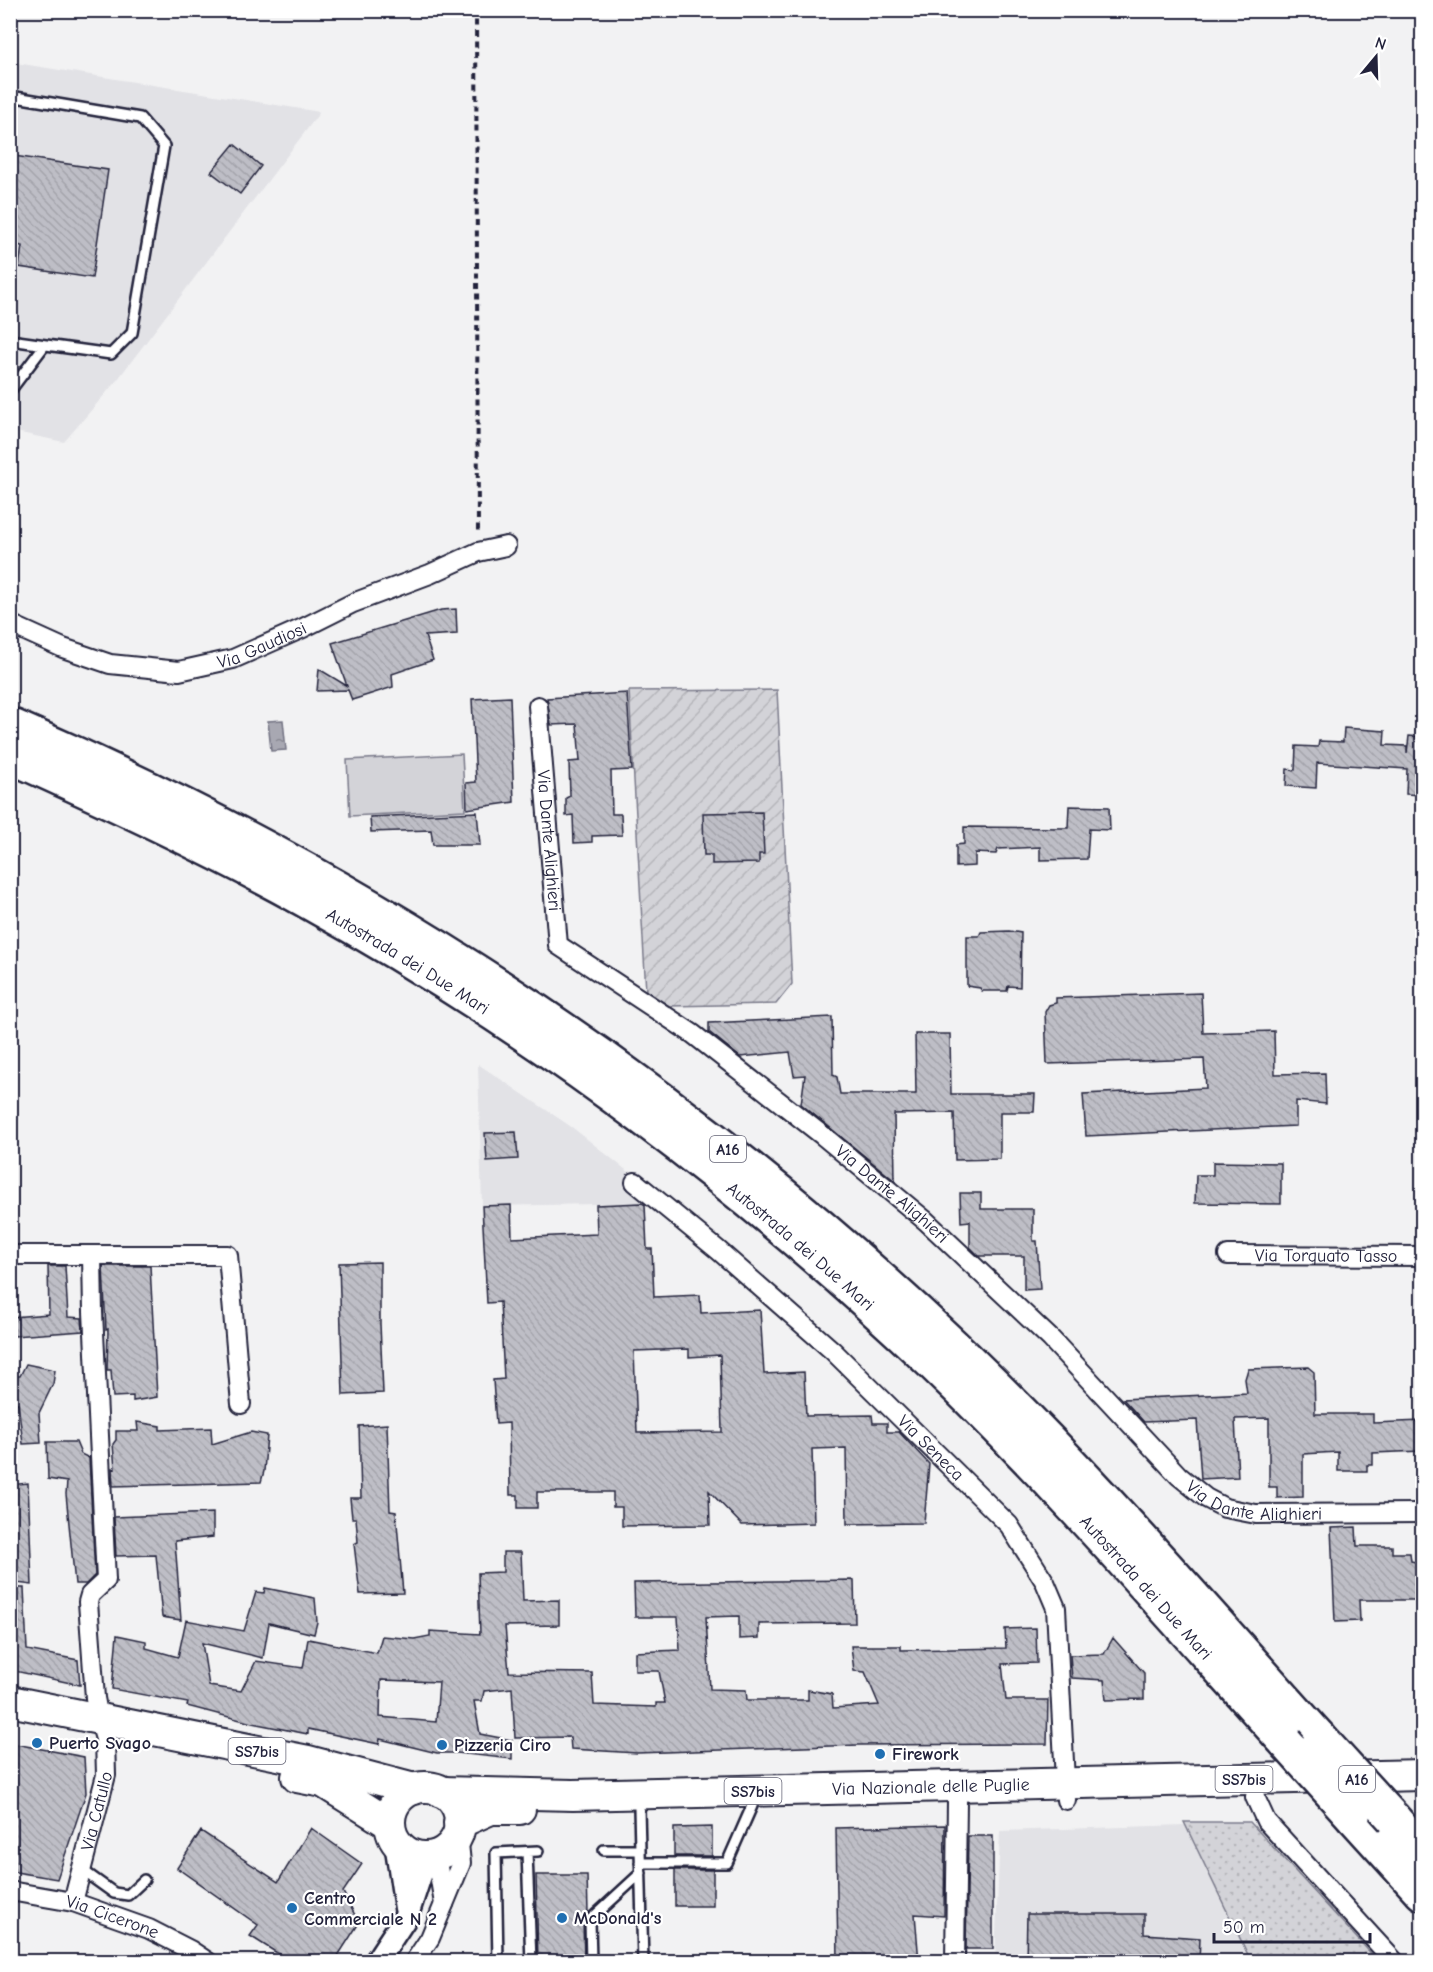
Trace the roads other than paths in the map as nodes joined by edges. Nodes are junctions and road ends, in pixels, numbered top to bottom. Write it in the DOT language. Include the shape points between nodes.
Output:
graph roads {
  1 [pos="10,96"];
  2 [pos="10,340"];
  3 [pos="44,346"];
  4 [pos="10,391"];
  5 [pos="506,546"];
  6 [pos="10,624"];
  7 [pos="538,706"];
  8 [pos="10,725"];
  9 [pos="10,756"];
  10 [pos="635,1182"];
  11 [pos="10,1255"];
  12 [pos="92,1255"];
  13 [pos="1228,1255"];
  14 [pos="1422,1256"];
  15 [pos="241,1404"];
  16 [pos="1422,1513"];
  17 [pos="10,1701"];
  18 [pos="10,1720"];
  19 [pos="102,1729"];
  20 [pos="1422,1775"];
  21 [pos="427,1790"];
  22 [pos="1065,1792"];
  23 [pos="1422,1794"];
  24 [pos="1255,1797"];
  25 [pos="957,1801"];
  26 [pos="752,1806"];
  27 [pos="639,1808"];
  28 [pos="458,1828"];
  29 [pos="393,1833"];
  30 [pos="604,1850"];
  31 [pos="640,1850"];
  32 [pos="538,1851"];
  33 [pos="1422,1851"];
  34 [pos="527,1852"];
  35 [pos="431,1856"];
  36 [pos="640,1868"];
  37 [pos="82,1870"];
  38 [pos="144,1880"];
  39 [pos="10,1890"];
  40 [pos="1422,1893"];
  41 [pos="73,1902"];
  42 [pos="444,1906"];
  43 [pos="407,1915"];
  44 [pos="208,1962"];
  45 [pos="376,1962"];
  46 [pos="414,1962"];
  47 [pos="498,1962"];
  48 [pos="531,1962"];
  49 [pos="591,1962"];
  50 [pos="643,1962"];
  51 [pos="955,1962"];
  52 [pos="1395,1962"];
  1 -- 3 [label="lane" via="140,118 164,146 132,333 111,354"];
  2 -- 3 [label="lane"];
  3 -- 4 [label="lane"];
  5 -- 6 [label="street, Via Gaudiosi" via="478,552 353,603 233,658 179,671 110,664"];
  7 -- 16 [label="street, Via Dante Alighieri" via="558,945 693,1034 926,1221 1051,1339 1179,1476 1206,1498 1225,1508 1256,1514"];
  8 -- 33 [label="highway, Autostrada dei Due Mari / A16, bridge" via="128,778 320,876 513,994 696,1124 871,1269 1034,1424"];
  9 -- 40 [label="highway, Autostrada dei Due Mari / A16, bridge" via="206,847 393,951 588,1080 767,1216 951,1381 1014,1444"];
  10 -- 22 [label="street, Via Seneca" via="833,1350 1009,1525 1045,1582 1056,1608"];
  11 -- 12 [label="street"];
  12 -- 15 [label="street" via="228,1255"];
  12 -- 19 [label="street, Via Catullo" via="106,1580 88,1602"];
  13 -- 14 [label="street, Via Torquato Tasso"];
  17 -- 19 [label="main road, Via Nazionale delle Puglie / SS7bis"];
  18 -- 19 [label="main road, Via Nazionale delle Puglie / SS7bis"];
  19 -- 21 [label="main road, Via Nazionale delle Puglie / SS7bis" via="308,1761"];
  19 -- 29 [label="main road, Via Nazionale delle Puglie / SS7bis" via="323,1782"];
  19 -- 37 [label="street, Via Catullo" via="106,1775"];
  20 -- 22 [label="main road, Via Nazionale delle Puglie / SS7bis"];
  21 -- 22 [label="main road, Via Nazionale delle Puglie / SS7bis" via="573,1795"];
  21 -- 28 [label="main road" via="449,1797"];
  21 -- 29 [label="main road" via="404,1794 396,1802 391,1812"];
  22 -- 24 [label="main road, Via Nazionale delle Puglie / SS7bis"];
  22 -- 25 [label="main road, Via Nazionale delle Puglie / SS7bis"];
  23 -- 24 [label="main road, Via Nazionale delle Puglie / SS7bis"];
  24 -- 52 [label="street" via="1266,1821"];
  25 -- 26 [label="main road, Via Nazionale delle Puglie / SS7bis"];
  25 -- 51 [label="street"];
  26 -- 27 [label="main road, Via Nazionale delle Puglie / SS7bis"];
  26 -- 36 [label="lane" via="727,1863"];
  27 -- 28 [label="main road, Via Nazionale delle Puglie / SS7bis" via="491,1809"];
  27 -- 31 [label="lane"];
  28 -- 35 [label="main road, SS7bis" via="453,1843"];
  28 -- 42 [label="street" via="461,1863"];
  29 -- 35 [label="main road, SS7bis" via="404,1850 414,1856"];
  29 -- 43 [label="street"];
  30 -- 31 [label="lane"];
  31 -- 36 [label="lane"];
  32 -- 34 [label="lane"];
  34 -- 47 [label="lane" via="496,1853"];
  34 -- 48 [label="lane"];
  35 -- 42 [label="street"];
  35 -- 43 [label="street"];
  36 -- 49 [label="lane" via="590,1920"];
  36 -- 50 [label="lane"];
  37 -- 38 [label="lane" via="114,1893 128,1894"];
  37 -- 41 [label="street, Via Catullo"];
  39 -- 41 [label="street, Via Cicerone"];
  41 -- 44 [label="street, Via Cicerone" via="149,1929"];
  42 -- 46 [label="street"];
  43 -- 45 [label="street"];
}
